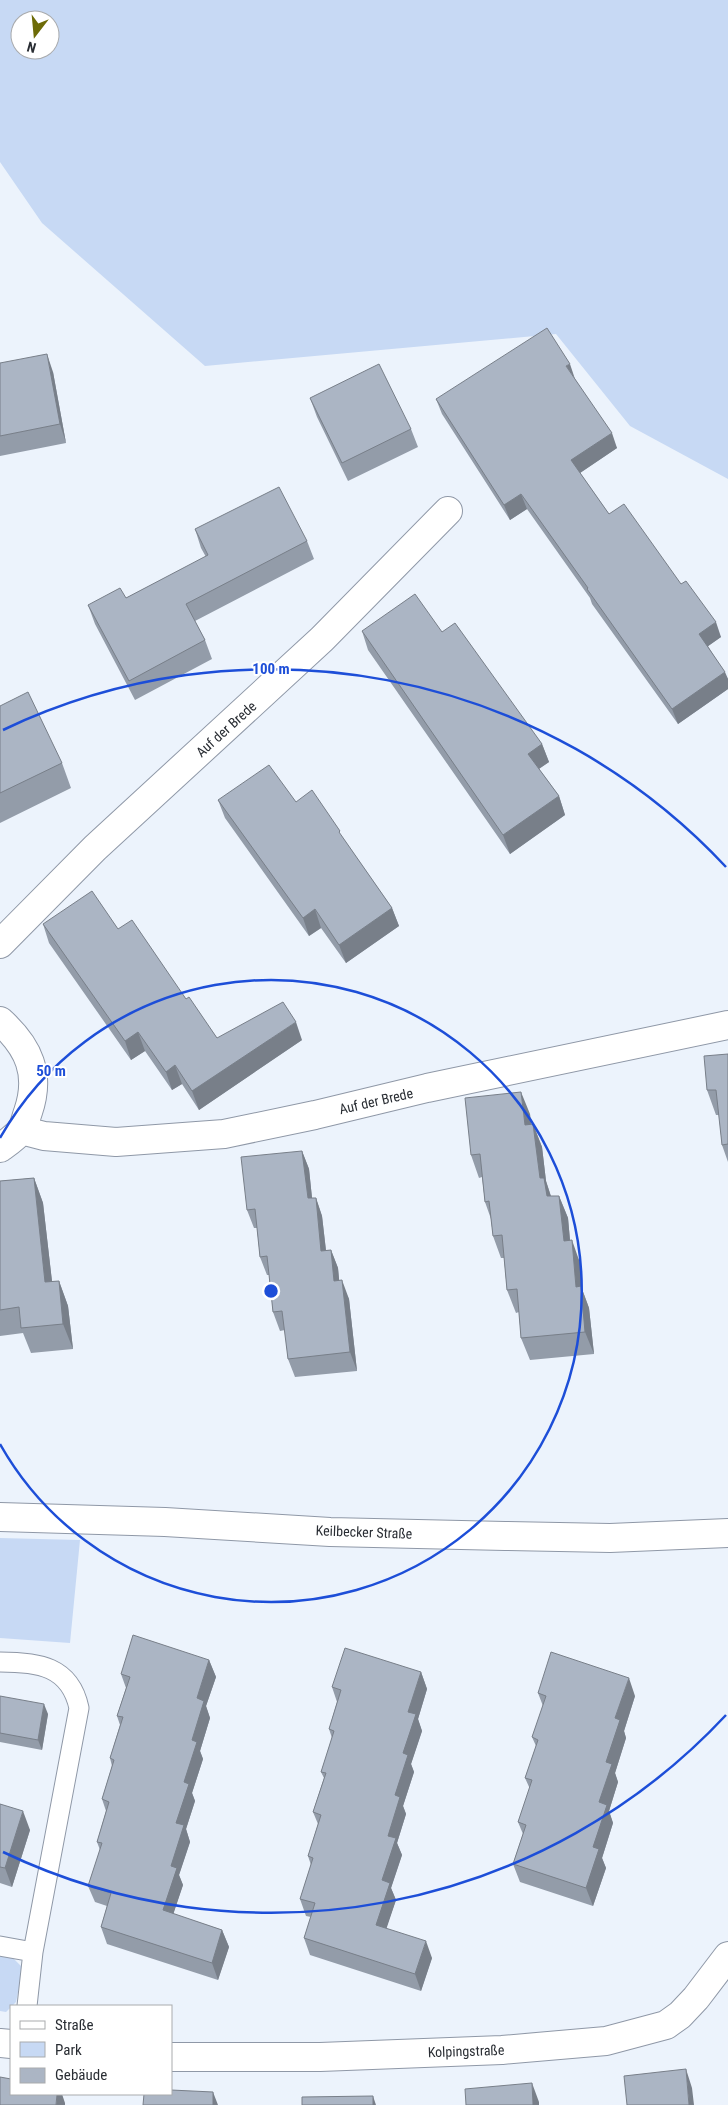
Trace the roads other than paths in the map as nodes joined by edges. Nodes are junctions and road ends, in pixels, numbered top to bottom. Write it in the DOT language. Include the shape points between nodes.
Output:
graph roads {
  1 [pos="448,511"];
  2 [pos="0,944"];
  3 [pos="0,1022"];
  4 [pos="728,1025"];
  5 [pos="21,1130"];
  6 [pos="0,1148"];
  7 [pos="0,1517"];
  8 [pos="728,1533"];
  9 [pos="0,1662"];
  10 [pos="0,1946"];
  11 [pos="33,1952"];
  12 [pos="728,1956"];
  13 [pos="27,2005"];
  14 [pos="172,2057"];
  1 -- 2 [label="street, Auf der Brede" via="322,639 95,848"];
  3 -- 5 [label="street" via="24,1047 31,1064 32,1099"];
  4 -- 5 [label="street, Auf der Brede" via="224,1134 116,1142 44,1136"];
  5 -- 6 [label="street"];
  7 -- 8 [label="street, Keilbecker Straße" via="515,1537 610,1538"];
  9 -- 11 [label="lane" via="33,1664 60,1674 76,1694 79,1708"];
  10 -- 11 [label="lane"];
  11 -- 13 [label="lane"];
  12 -- 14 [label="street, Kolpingstraße" via="696,1998 666,2025 606,2041 502,2050 320,2057"];
}
